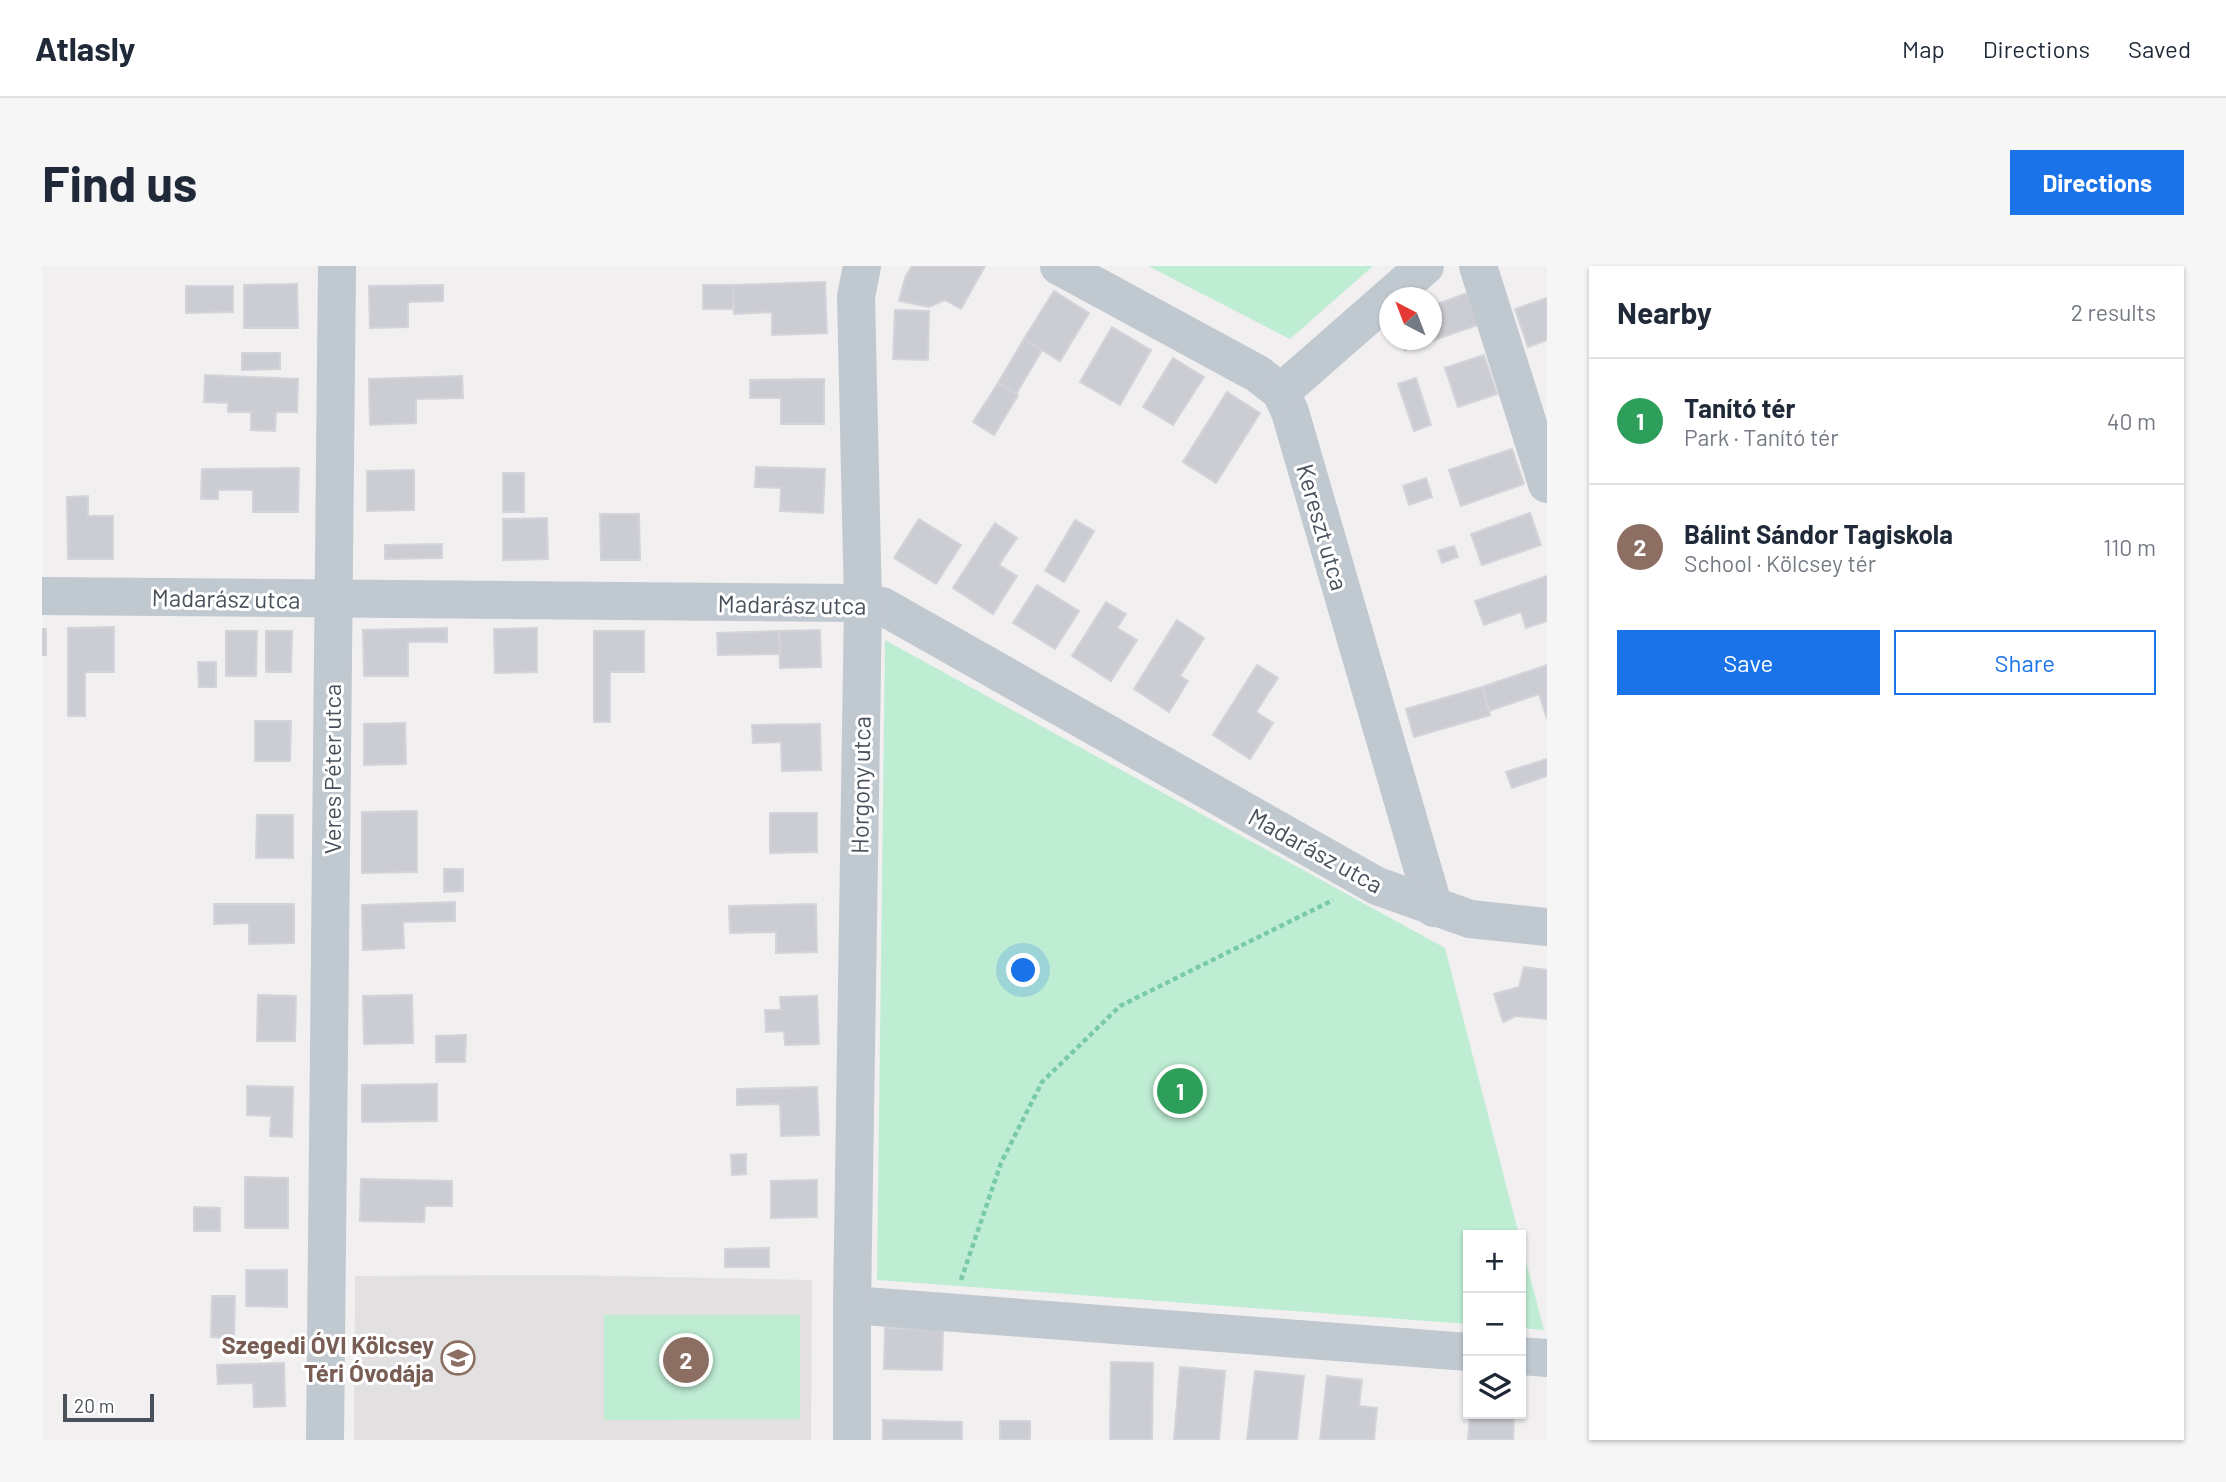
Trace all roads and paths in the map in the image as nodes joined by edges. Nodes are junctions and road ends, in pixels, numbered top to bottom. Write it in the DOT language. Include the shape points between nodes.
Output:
graph roads {
  1 [pos="337,266"];
  2 [pos="862,266"];
  3 [pos="1059,266"];
  4 [pos="1424,266"];
  5 [pos="1478,266"];
  6 [pos="1281,393"];
  7 [pos="1547,484"];
  8 [pos="42,596"];
  9 [pos="332,599"];
  10 [pos="863,603"];
  11 [pos="1377,886"];
  12 [pos="1434,908"];
  13 [pos="1547,927"];
  14 [pos="852,1305"];
  15 [pos="951,1311"];
  16 [pos="1463,1352"];
  17 [pos="1526,1356"];
  18 [pos="1547,1358"];
  19 [pos="325,1440"];
  20 [pos="852,1440"];
  1 -- 9 [label="street, Veres Péter utca"];
  2 -- 10 [label="street, Horgony utca" via="856,297"];
  3 -- 6 [label="street" via="1258,374"];
  4 -- 6 [label="street"];
  5 -- 7 [label="street"];
  6 -- 12 [label="street, Kereszt utca"];
  8 -- 9 [label="street, Madarász utca"];
  9 -- 10 [label="street, Madarász utca"];
  9 -- 19 [label="street, Veres Péter utca"];
  10 -- 11 [label="street, Madarász utca" via="899,615"];
  10 -- 14 [label="street, Horgony utca"];
  11 -- 12 [label="street, Madarász utca"];
  11 -- 15 [label="path" via="1346,893 1120,1006 1042,1082 1001,1163"];
  12 -- 13 [label="street, Madarász utca" via="1470,919"];
  14 -- 15 [label="street"];
  14 -- 20 [label="street, Horgony utca"];
  15 -- 16 [label="street"];
  17 -- 18 [label="street"];
}
